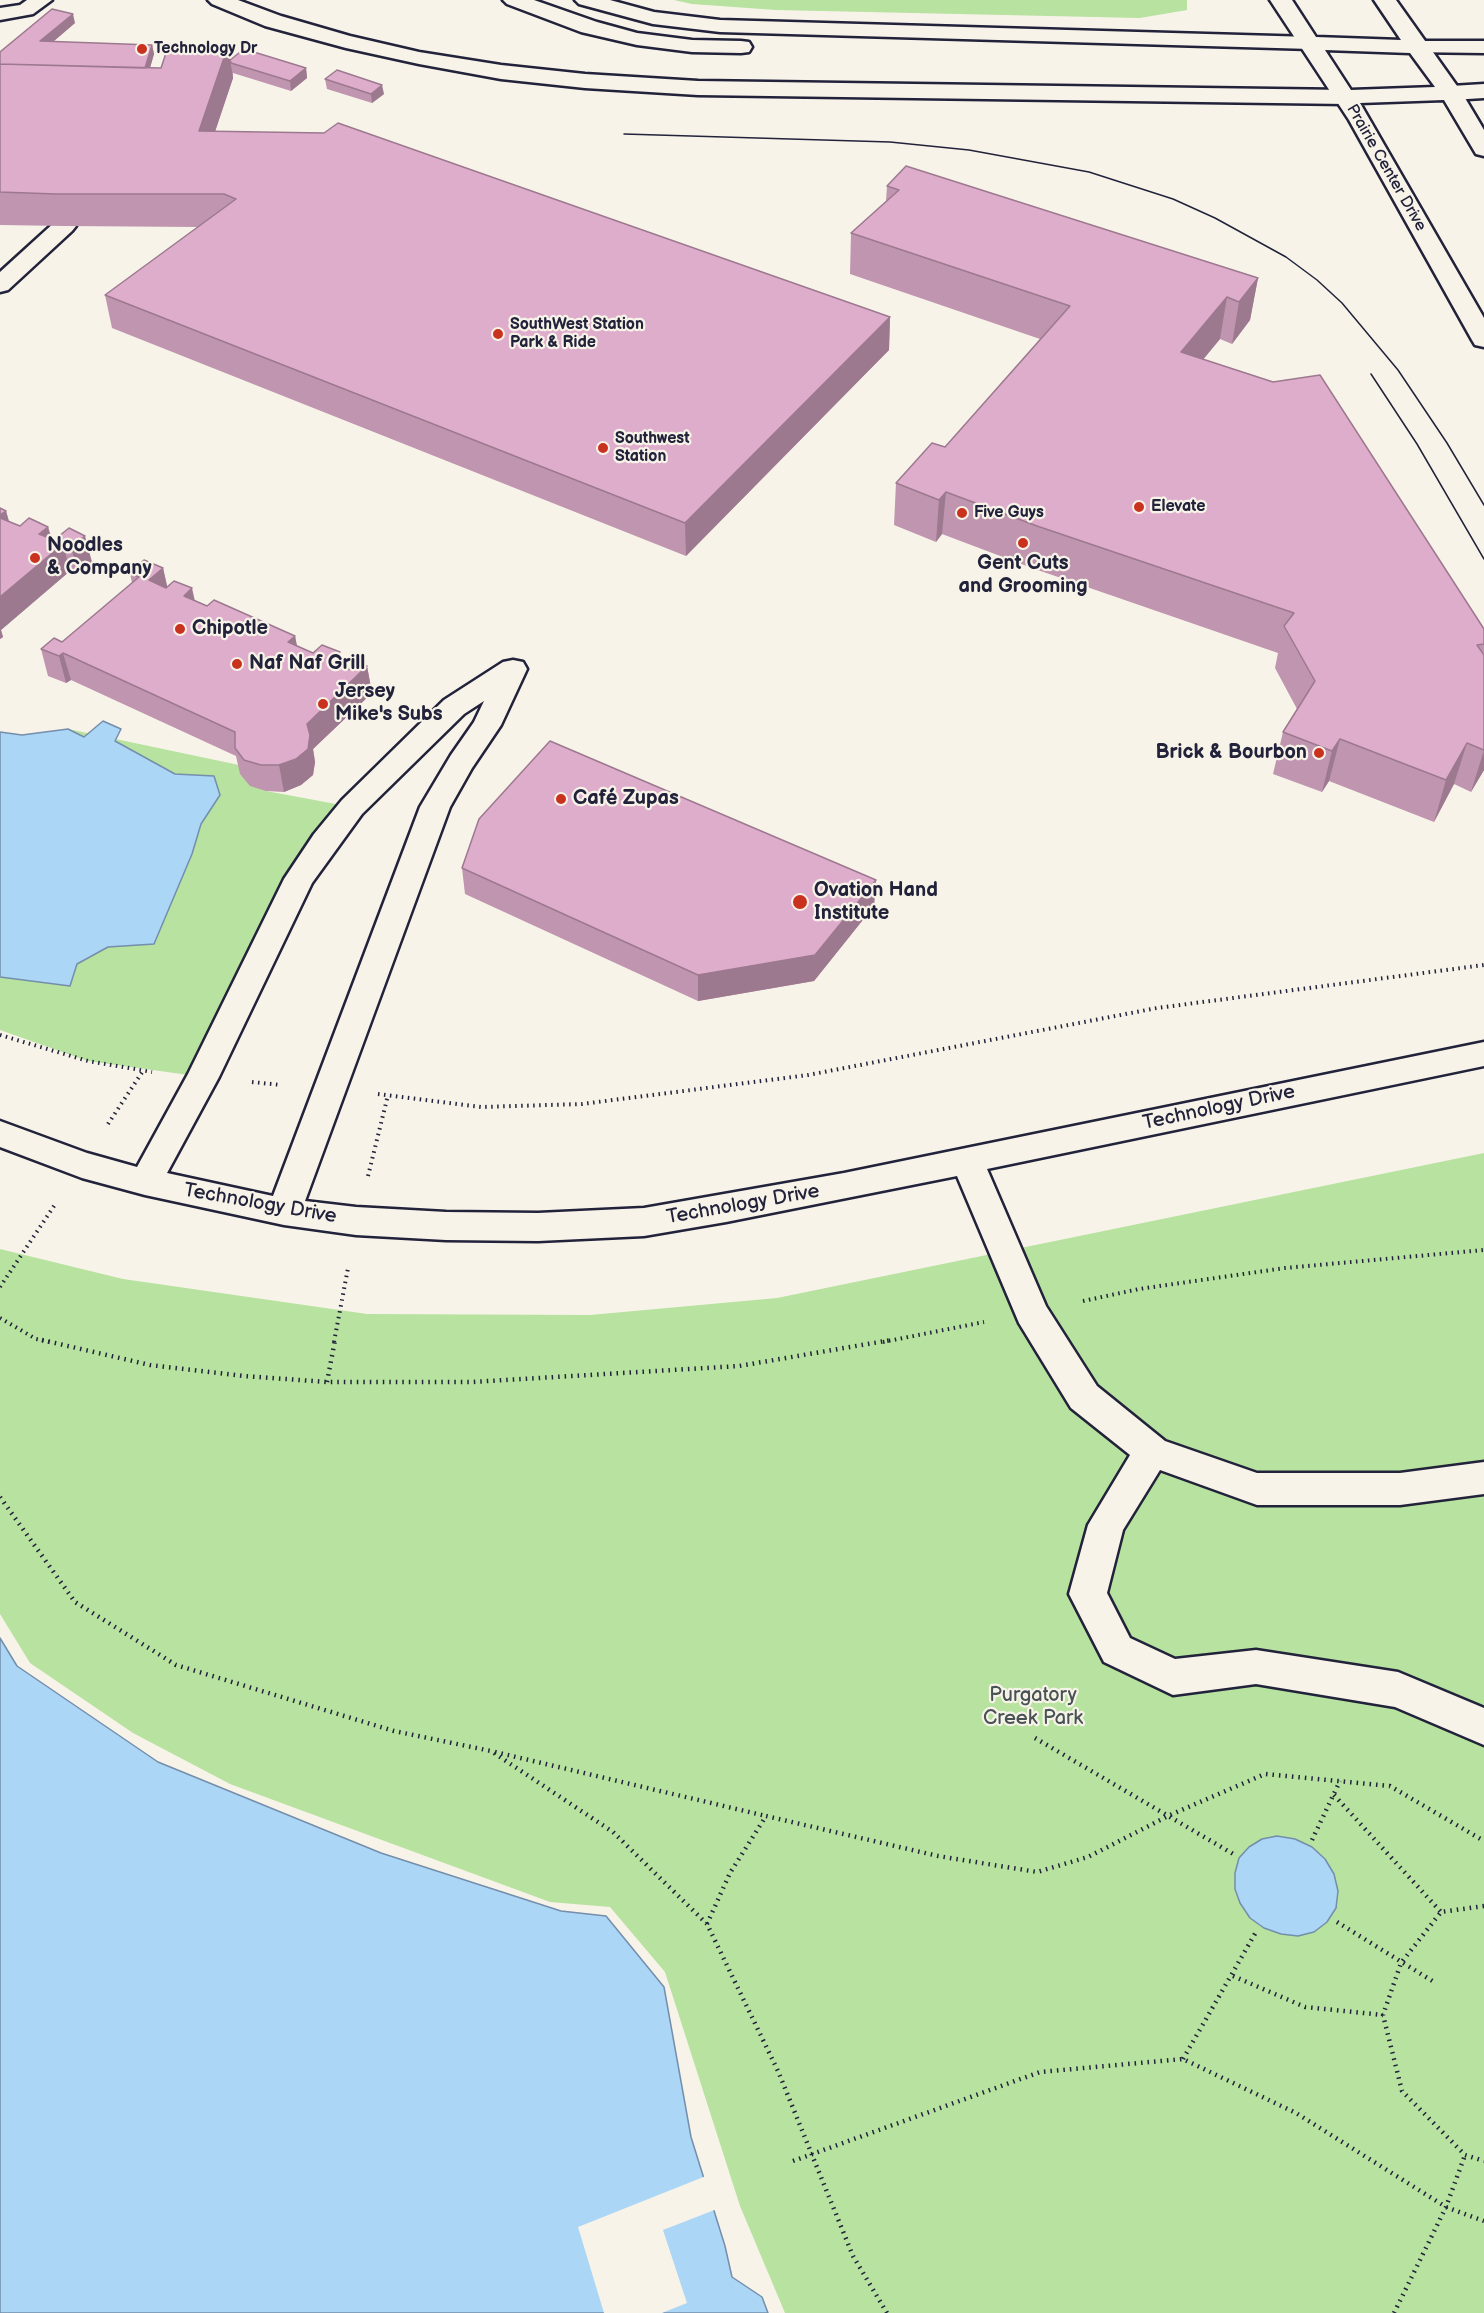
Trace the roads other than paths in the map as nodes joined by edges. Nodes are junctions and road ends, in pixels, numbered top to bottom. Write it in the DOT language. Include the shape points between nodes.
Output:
graph roads {
  1 [pos="41,0"];
  2 [pos="219,0"];
  3 [pos="514,0"];
  4 [pos="586,0"];
  5 [pos="1281,0"];
  6 [pos="1384,0"];
  7 [pos="0,14"];
  8 [pos="1006,33"];
  9 [pos="1311,43"];
  10 [pos="1416,47"];
  11 [pos="1484,47"];
  12 [pos="1484,91"];
  13 [pos="1451,93"];
  14 [pos="1346,97"];
  15 [pos="1484,149"];
  16 [pos="64,226"];
  17 [pos="0,285"];
  18 [pos="1484,340"];
  19 [pos="1484,1054"];
  20 [pos="0,1134"];
  21 [pos="967,1161"];
  22 [pos="145,1182"];
  23 [pos="284,1212"];
  24 [pos="1152,1452"];
  25 [pos="1484,1478"];
  26 [pos="1484,1727"];
  1 -- 7 [label="main road" via="26,10"];
  2 -- 14 [label="main road" via="346,42 501,72 585,81 710,88"];
  3 -- 8 [label="main road" via="589,27 692,46 883,47"];
  4 -- 8 [label="main road" via="653,18 720,26"];
  5 -- 9 [label="main road, Prairie Center Drive"];
  6 -- 10 [label="main road"];
  8 -- 9 [label="main road"];
  9 -- 10 [label="main road"];
  9 -- 14 [label="main road, Prairie Center Drive"];
  10 -- 11 [label="main road"];
  10 -- 13 [label="main road"];
  12 -- 13 [label="main road"];
  13 -- 14 [label="main road"];
  13 -- 15 [label="main road"];
  14 -- 18 [label="main road, Prairie Center Drive"];
  16 -- 17 [label="main road"];
  19 -- 21 [label="main road, Technology Drive"];
  20 -- 22 [label="main road, Technology Drive" via="82,1165"];
  21 -- 23 [label="main road, Technology Drive" via="644,1222 446,1226"];
  21 -- 24 [label="main road" via="1031,1313 1084,1397"];
  22 -- 23 [label="main road, Technology Drive"];
  22 -- 23 [label="main road" via="203,1077 299,879 332,832 352,807 454,707 513,669 487,725 435,807"];
  24 -- 25 [label="main road" via="1257,1489 1400,1489"];
  24 -- 26 [label="main road" via="1106,1525 1088,1594 1117,1650 1173,1677 1256,1667 1398,1690"];
}
